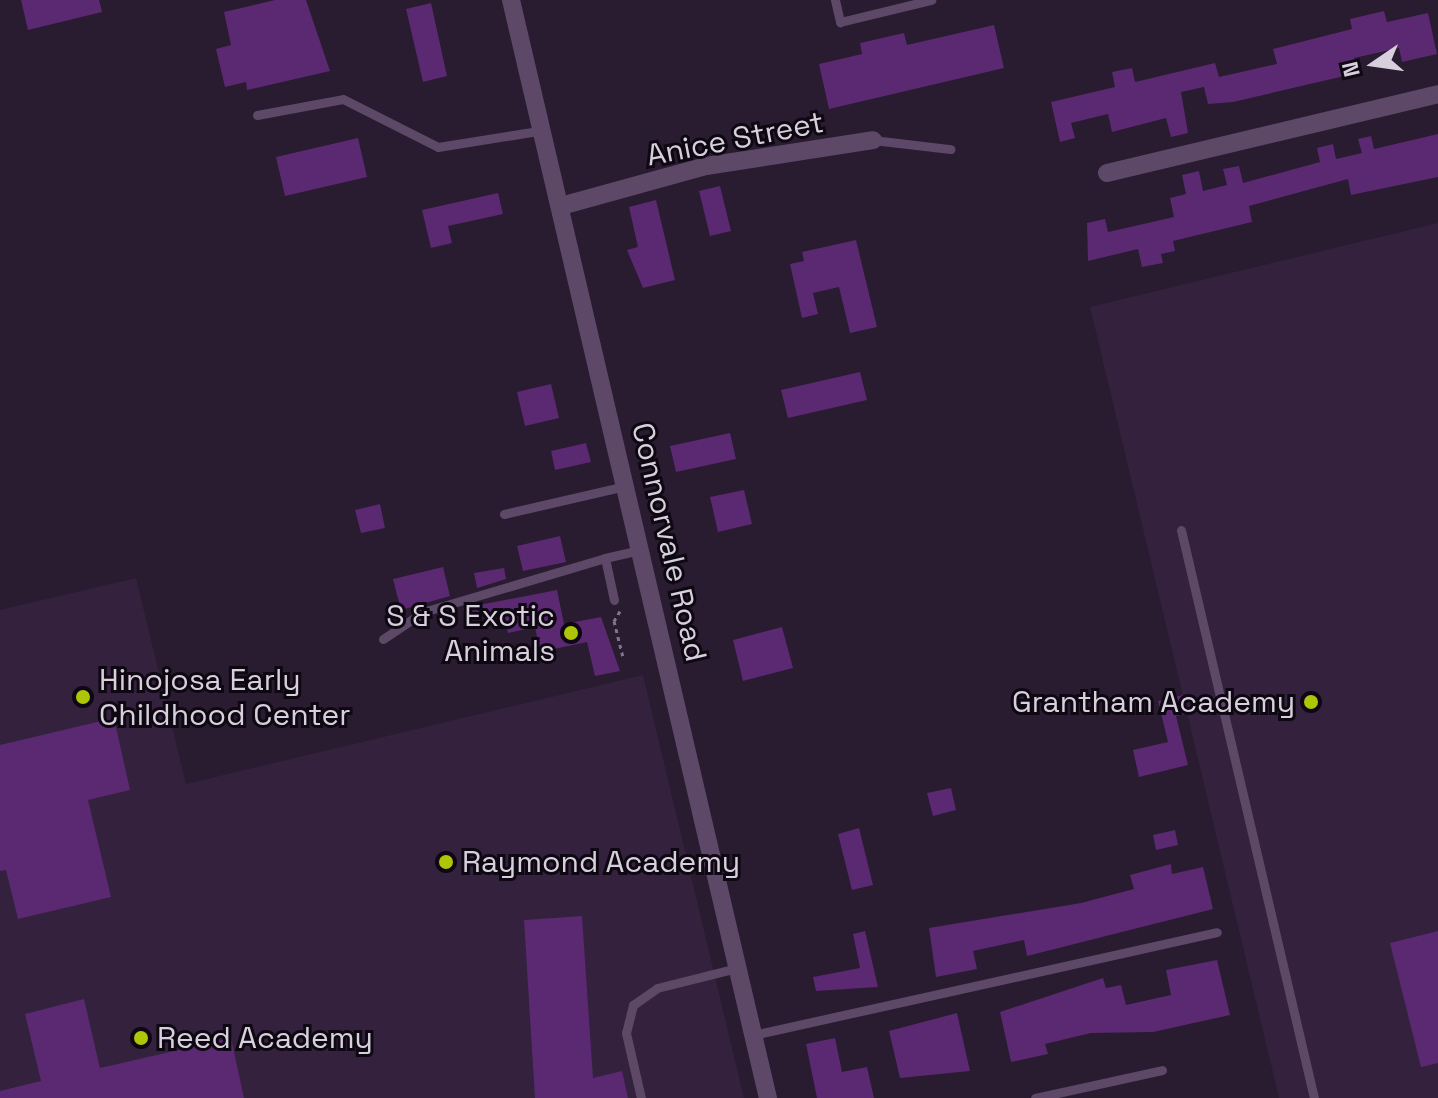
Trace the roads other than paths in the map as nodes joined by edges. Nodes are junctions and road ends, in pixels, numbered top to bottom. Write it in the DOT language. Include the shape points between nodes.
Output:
graph roads {
  1 [pos="511,0"];
  2 [pos="835,0"];
  3 [pos="931,0"];
  4 [pos="1438,94"];
  5 [pos="257,115"];
  6 [pos="544,130"];
  7 [pos="873,140"];
  8 [pos="950,149"];
  9 [pos="1107,173"];
  10 [pos="561,206"];
  11 [pos="628,485"];
  12 [pos="504,514"];
  13 [pos="1181,530"];
  14 [pos="643,549"];
  15 [pos="605,558"];
  16 [pos="614,600"];
  17 [pos="383,639"];
  18 [pos="1217,932"];
  19 [pos="737,968"];
  20 [pos="753,1035"];
  21 [pos="1162,1070"];
  22 [pos="641,1098"];
  23 [pos="768,1098"];
  24 [pos="1035,1098"];
  25 [pos="1314,1098"];
  1 -- 6 [label="street, Connorvale Road"];
  2 -- 3 [label="lane" via="840,22"];
  4 -- 9 [label="street"];
  5 -- 6 [label="lane" via="343,99 438,147"];
  6 -- 10 [label="street, Connorvale Road"];
  7 -- 8 [label="lane"];
  7 -- 10 [label="street, Anice Street" via="706,166"];
  10 -- 11 [label="street, Connorvale Road"];
  11 -- 12 [label="lane"];
  11 -- 14 [label="street, Connorvale Road"];
  13 -- 25 [label="lane"];
  14 -- 15 [label="lane"];
  14 -- 19 [label="street, Connorvale Road"];
  15 -- 16 [label="lane"];
  15 -- 17 [label="lane" via="423,612"];
  18 -- 20 [label="lane"];
  19 -- 20 [label="street, Connorvale Road"];
  19 -- 22 [label="lane" via="657,988 633,1005 626,1033"];
  20 -- 23 [label="street, Connorvale Road"];
  21 -- 24 [label="lane"];
}
